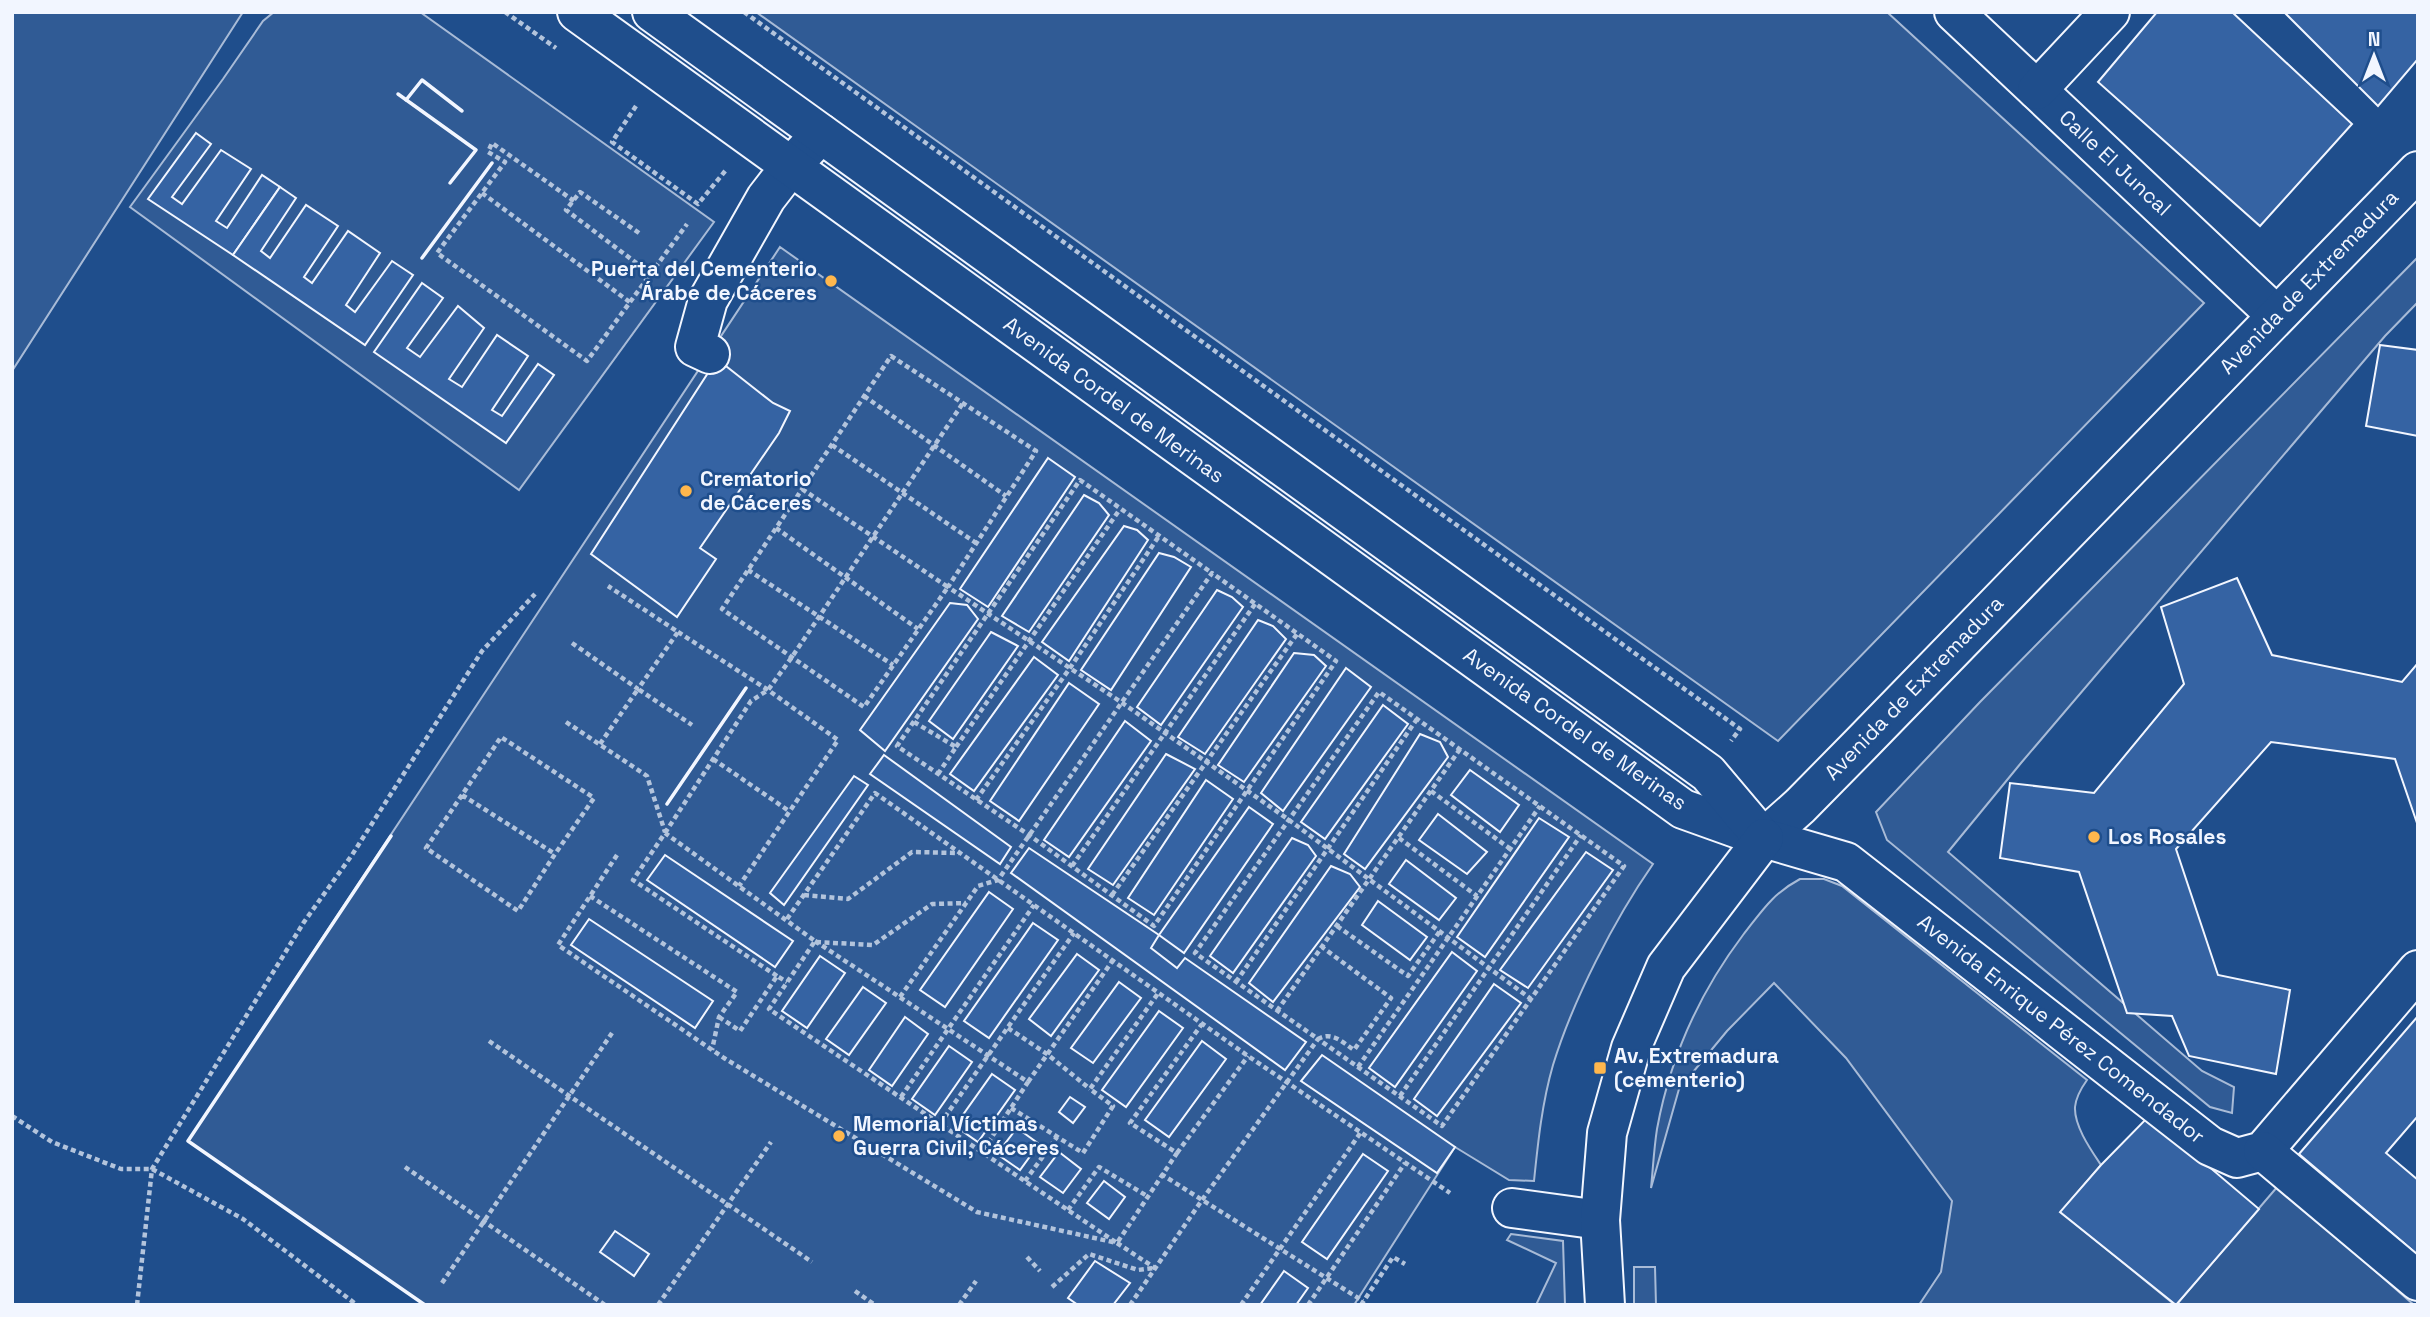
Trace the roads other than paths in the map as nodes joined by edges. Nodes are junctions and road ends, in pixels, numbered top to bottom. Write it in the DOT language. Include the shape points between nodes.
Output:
graph roads {
  1 [pos="576,12"];
  2 [pos="652,12"];
  3 [pos="1954,12"];
  4 [pos="2110,12"];
  5 [pos="2037,90"];
  6 [pos="821,134"];
  7 [pos="790,167"];
  8 [pos="2418,171"];
  9 [pos="2276,315"];
  10 [pos="710,354"];
  11 [pos="1763,838"];
  12 [pos="2418,970"];
  13 [pos="2263,1151"];
  14 [pos="1512,1208"];
  15 [pos="1600,1220"];
  16 [pos="2418,1281"];
  17 [pos="1605,1305"];
  1 -- 7 [label="main road, Avenida Cordel de Merinas"];
  2 -- 6 [label="main road, Avenida Cordel de Merinas"];
  3 -- 5 [label="main road, Calle El Juncal"];
  4 -- 5 [label="main road"];
  5 -- 9 [label="main road, Calle El Juncal"];
  6 -- 7 [label="main road"];
  6 -- 11 [label="main road, Avenida Cordel de Merinas" via="1708,773"];
  7 -- 10 [label="main road" via="766,198 708,300 695,347"];
  7 -- 11 [label="main road, Avenida Cordel de Merinas" via="1683,809"];
  8 -- 9 [label="main road, Avenida de Extremadura"];
  9 -- 11 [label="main road, Avenida de Extremadura" via="1861,744"];
  11 -- 13 [label="main road, Avenida Enrique Pérez Comendador" via="1846,862 2210,1146 2237,1158"];
  11 -- 15 [label="main road, Avenida de Extremadura" via="1666,967 1631,1048 1607,1133"];
  12 -- 13 [label="main road"];
  13 -- 16 [label="main road"];
  14 -- 15 [label="main road"];
  15 -- 17 [label="main road, Avenida de Extremadura"];
}
